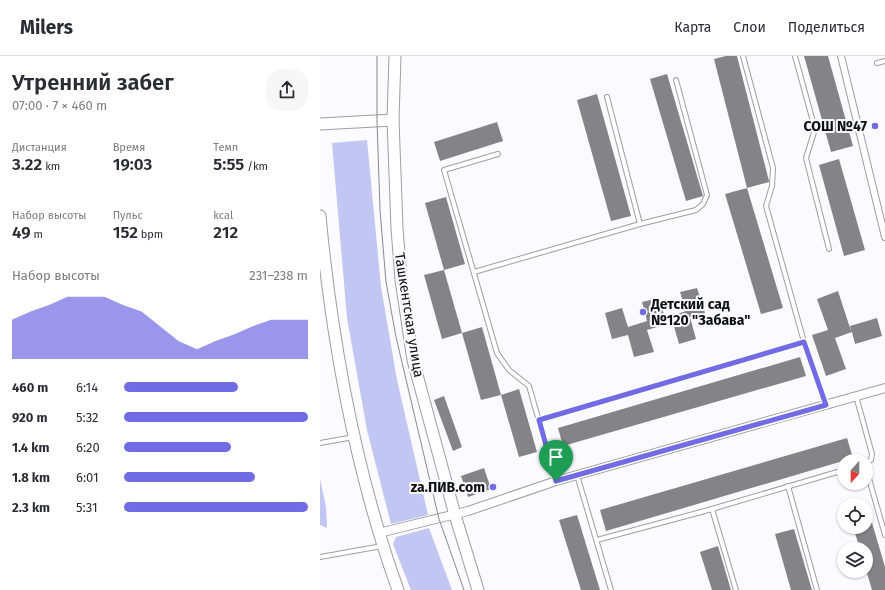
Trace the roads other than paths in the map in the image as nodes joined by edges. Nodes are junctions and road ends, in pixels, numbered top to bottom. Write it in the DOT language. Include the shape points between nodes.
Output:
graph roads {
  1 [pos="395,56"];
  2 [pos="743,56"];
  3 [pos="795,56"];
  4 [pos="841,56"];
  5 [pos="885,61"];
  6 [pos="877,63"];
  7 [pos="676,80"];
  8 [pos="607,97"];
  9 [pos="392,120"];
  10 [pos="320,124"];
  11 [pos="498,154"];
  12 [pos="320,216"];
  13 [pos="640,224"];
  14 [pos="885,237"];
  15 [pos="322,248"];
  16 [pos="829,249"];
  17 [pos="474,272"];
  18 [pos="804,342"];
  19 [pos="885,388"];
  20 [pos="856,396"];
  21 [pos="826,405"];
  22 [pos="539,420"];
  23 [pos="354,437"];
  24 [pos="320,443"];
  25 [pos="872,454"];
  26 [pos="837,472"];
  27 [pos="577,476"];
  28 [pos="556,481"];
  29 [pos="788,486"];
  30 [pos="872,490"];
  31 [pos="712,509"];
  32 [pos="455,515"];
  33 [pos="379,533"];
  34 [pos="885,535"];
  35 [pos="597,540"];
  36 [pos="382,546"];
  37 [pos="320,557"];
  38 [pos="398,590"];
  39 [pos="478,590"];
  40 [pos="611,590"];
  41 [pos="736,590"];
  42 [pos="817,590"];
  1 -- 9 [label="main road, Ташкентская улица"];
  2 -- 18 [label="lane" via="773,168 772,186 766,206"];
  3 -- 16 [label="lane" via="815,129 806,158"];
  4 -- 14 [label="street"];
  5 -- 6 [label="lane"];
  7 -- 13 [label="lane" via="707,195 703,204 696,210"];
  8 -- 13 [label="lane"];
  9 -- 10 [label="main road"];
  9 -- 32 [label="main road, Ташкентская улица" via="401,280 408,324 414,360"];
  11 -- 17 [label="lane" via="444,170"];
  12 -- 15 [label="main road"];
  13 -- 17 [label="lane"];
  15 -- 23 [label="main road" via="334,335"];
  17 -- 22 [label="lane" via="497,353 509,370 529,386"];
  18 -- 21 [label="lane"];
  18 -- 22 [label="lane"];
  19 -- 20 [label="street"];
  20 -- 21 [label="street"];
  20 -- 25 [label="lane"];
  21 -- 27 [label="street"];
  22 -- 28 [label="lane"];
  23 -- 24 [label="lane"];
  23 -- 33 [label="main road"];
  26 -- 29 [label="lane"];
  27 -- 28 [label="street"];
  27 -- 35 [label="lane"];
  28 -- 32 [label="street"];
  29 -- 31 [label="lane"];
  29 -- 42 [label="lane"];
  30 -- 34 [label="lane"];
  31 -- 35 [label="lane"];
  31 -- 41 [label="lane"];
  32 -- 33 [label="street"];
  32 -- 39 [label="main road, Ташкентская улица"];
  33 -- 36 [label="main road"];
  35 -- 40 [label="lane"];
  36 -- 37 [label="lane"];
  36 -- 38 [label="main road"];
}
